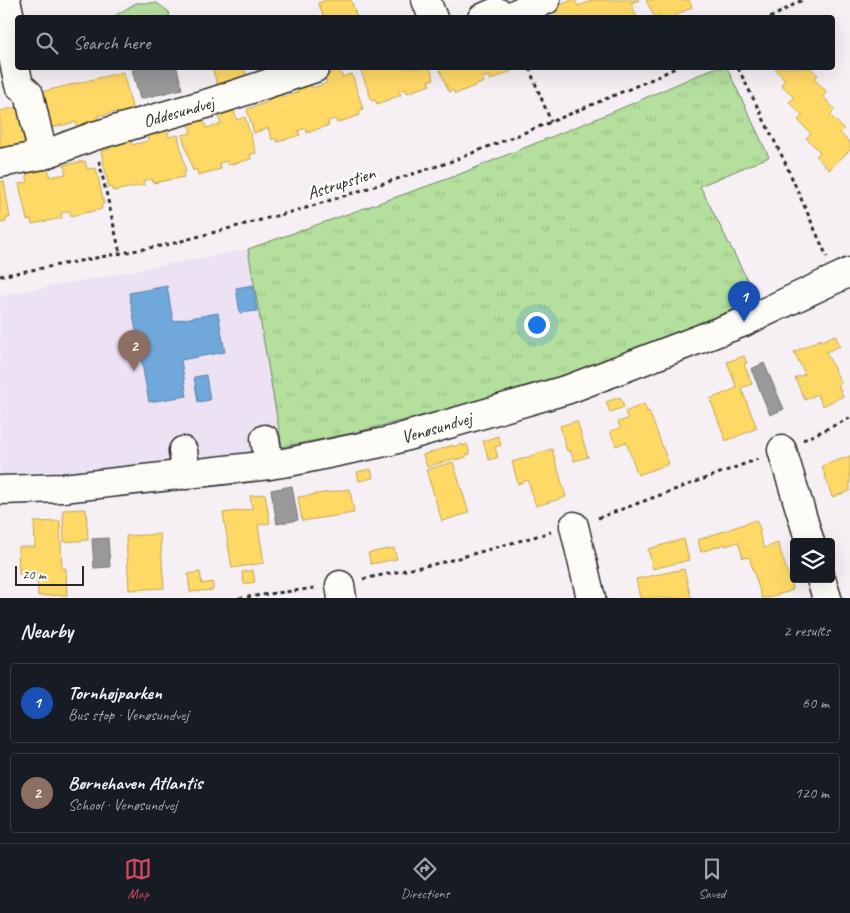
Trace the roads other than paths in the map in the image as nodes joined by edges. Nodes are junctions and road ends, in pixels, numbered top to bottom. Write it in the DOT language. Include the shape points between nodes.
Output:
graph roads {
  1 [pos="6,0"];
  2 [pos="426,0"];
  3 [pos="546,0"];
  4 [pos="431,15"];
  5 [pos="489,15"];
  6 [pos="503,15"];
  7 [pos="512,15"];
  8 [pos="15,66"];
  9 [pos="16,70"];
  10 [pos="309,70"];
  11 [pos="43,155"];
  12 [pos="0,163"];
  13 [pos="844,275"];
  14 [pos="782,450"];
  15 [pos="0,490"];
  16 [pos="574,526"];
  17 [pos="809,538"];
  18 [pos="822,583"];
  19 [pos="591,598"];
  20 [pos="827,598"];
  1 -- 8 [label="street" via="11,22 8,34"];
  2 -- 4 [label="street"];
  3 -- 7 [label="street"];
  5 -- 6 [label="street" via="496,12"];
  9 -- 11 [label="street" via="19,85 29,94"];
  10 -- 11 [label="street, Oddesundvej" via="94,136"];
  11 -- 12 [label="street, Oddesundvej"];
  13 -- 15 [label="street, Venøsundvej" via="744,322 569,389 390,441 185,463 63,488"];
  14 -- 17 [label="street"];
  16 -- 19 [label="street"];
  18 -- 20 [label="street"];
}
